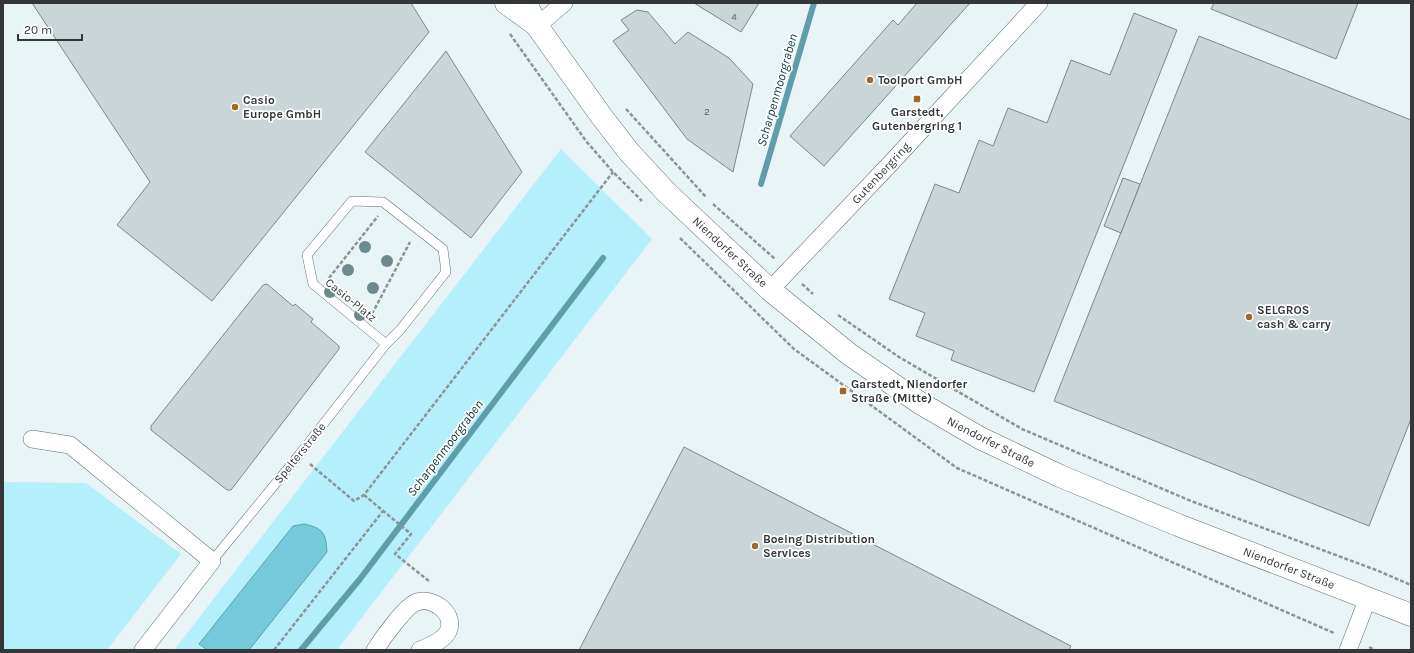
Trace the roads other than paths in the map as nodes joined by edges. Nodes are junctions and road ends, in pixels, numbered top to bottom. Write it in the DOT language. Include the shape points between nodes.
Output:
graph roads {
  1 [pos="506,3"];
  2 [pos="526,3"];
  3 [pos="564,3"];
  4 [pos="1039,3"];
  5 [pos="537,26"];
  6 [pos="770,290"];
  7 [pos="386,344"];
  8 [pos="32,438"];
  9 [pos="212,562"];
  10 [pos="1368,598"];
  11 [pos="1411,615"];
  12 [pos="143,650"];
  13 [pos="375,650"];
  14 [pos="420,650"];
  15 [pos="1348,650"];
  1 -- 5 [label="main road, Niendorfer Straße"];
  2 -- 5 [label="main road, Niendorfer Straße"];
  3 -- 5 [label="street"];
  4 -- 6 [label="street, Gutenbergring"];
  5 -- 6 [label="main road, Niendorfer Straße" via="629,152 667,193"];
  6 -- 10 [label="main road, Niendorfer Straße" via="849,354 920,403 980,438 1060,476 1178,525"];
  7 -- 7 [label="lane, Casio-Platz" via="446,272 443,249 383,202 352,201 308,255 313,284"];
  7 -- 9 [label="lane, Spelterstraße"];
  8 -- 9 [label="street" via="70,445"];
  9 -- 12 [label="street, Spelterstraße"];
  10 -- 11 [label="main road, Niendorfer Straße"];
  10 -- 15 [label="street"];
  13 -- 14 [label="street" via="407,609 417,602 431,601 441,607 448,617 450,628 445,636"];
}
